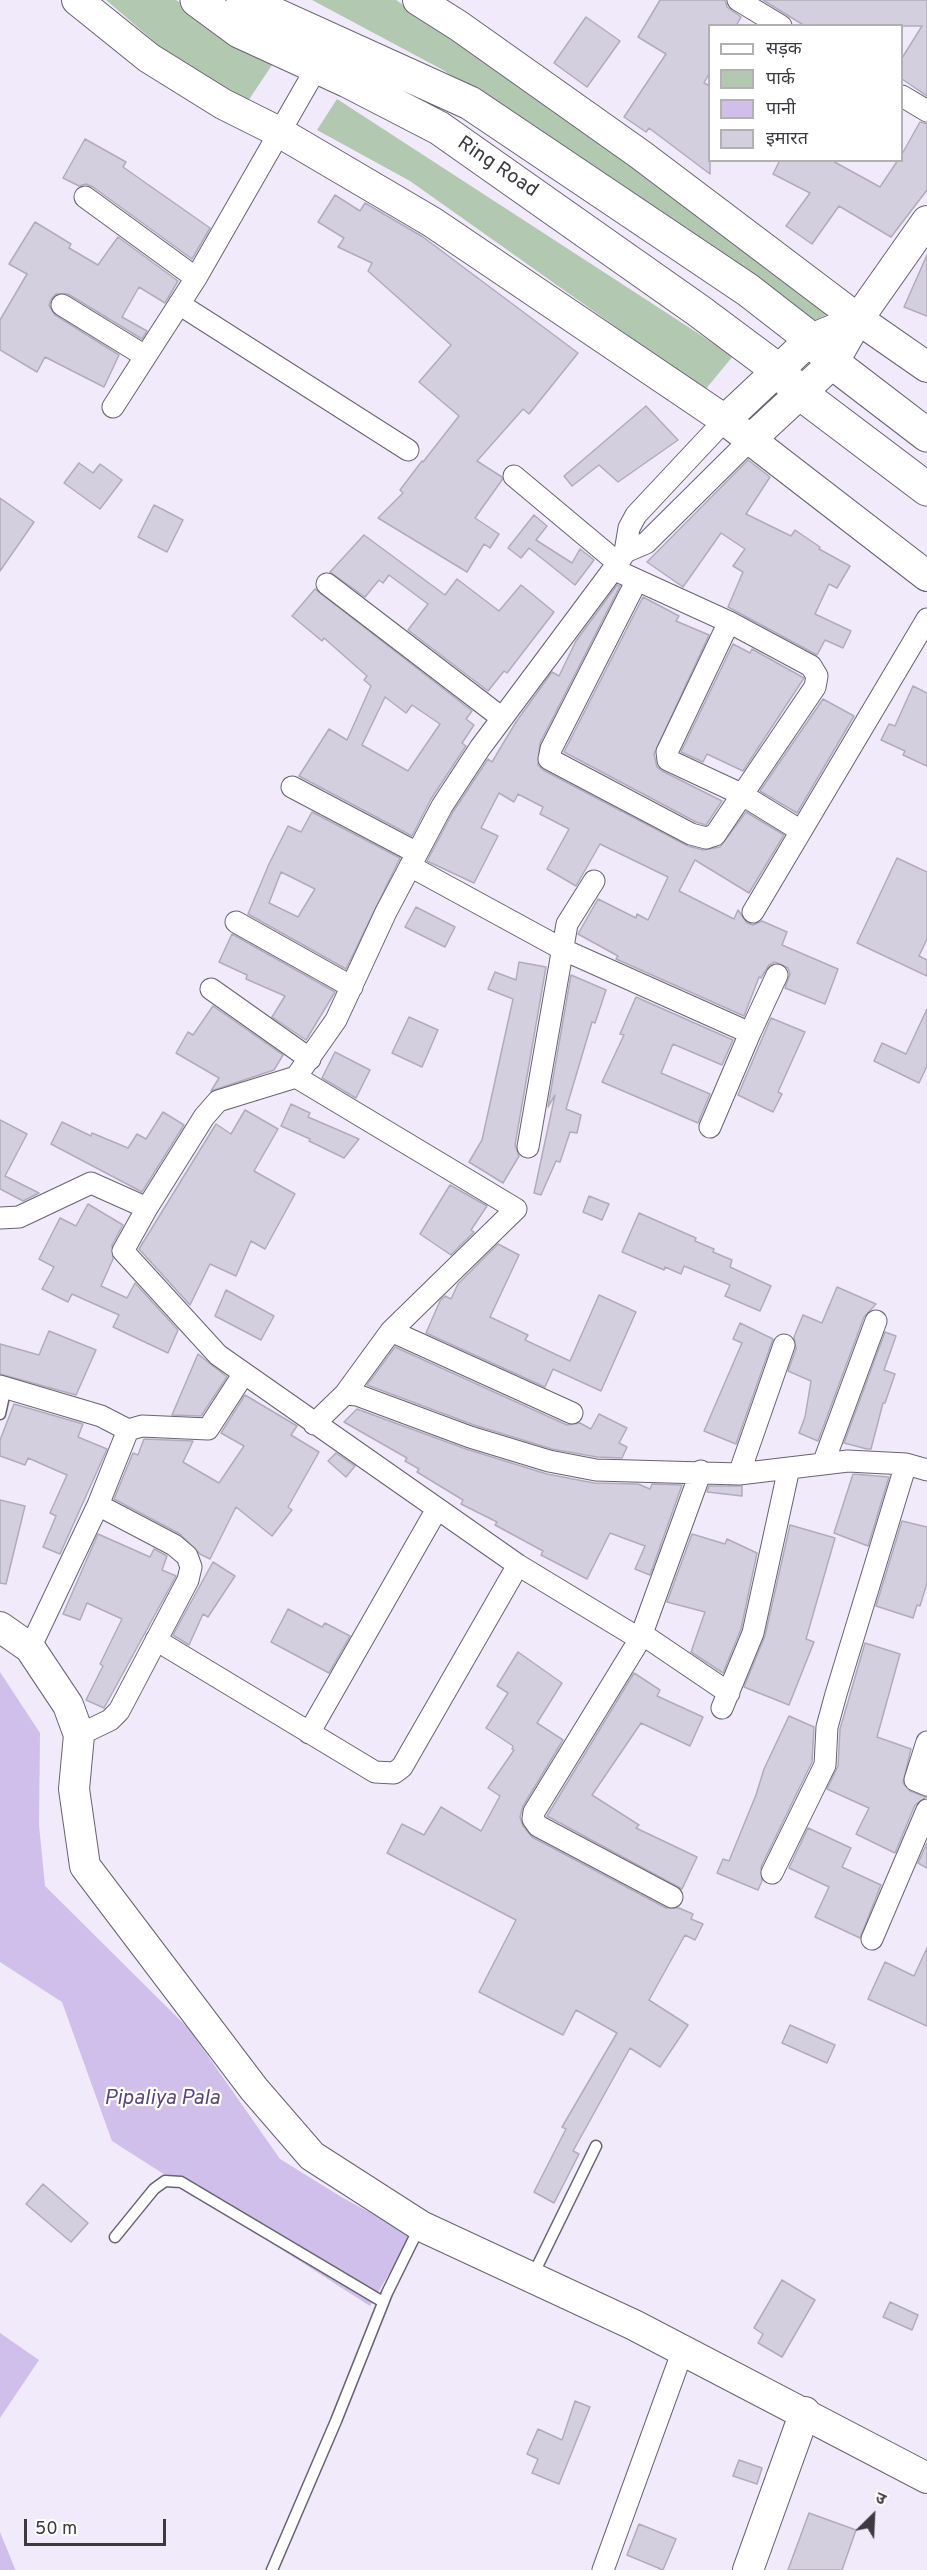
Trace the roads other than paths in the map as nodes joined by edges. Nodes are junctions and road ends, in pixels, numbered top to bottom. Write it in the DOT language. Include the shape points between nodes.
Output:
graph roads {
  1 [pos="77,0"];
  2 [pos="197,0"];
  3 [pos="243,0"];
  4 [pos="418,0"];
  5 [pos="738,0"];
  6 [pos="778,24"];
  7 [pos="317,67"];
  8 [pos="903,97"];
  9 [pos="927,111"];
  10 [pos="279,132"];
  11 [pos="85,197"];
  12 [pos="927,221"];
  13 [pos="196,278"];
  14 [pos="179,304"];
  15 [pos="62,305"];
  16 [pos="858,319"];
  17 [pos="811,339"];
  18 [pos="145,356"];
  19 [pos="833,363"];
  20 [pos="927,367"];
  21 [pos="778,370"];
  22 [pos="800,393"];
  23 [pos="113,407"];
  24 [pos="725,420"];
  25 [pos="927,435"];
  26 [pos="750,440"];
  27 [pos="408,450"];
  28 [pos="514,476"];
  29 [pos="927,489"];
  30 [pos="618,561"];
  31 [pos="927,576"];
  32 [pos="637,580"];
  33 [pos="327,584"];
  34 [pos="927,619"];
  35 [pos="729,622"];
  36 [pos="502,718"];
  37 [pos="292,787"];
  38 [pos="741,794"];
  39 [pos="801,831"];
  40 [pos="414,860"];
  41 [pos="594,880"];
  42 [pos="753,912"];
  43 [pos="236,922"];
  44 [pos="564,950"];
  45 [pos="777,975"];
  46 [pos="352,987"];
  47 [pos="211,989"];
  48 [pos="750,1033"];
  49 [pos="310,1059"];
  50 [pos="296,1077"];
  51 [pos="710,1126"];
  52 [pos="528,1147"];
  53 [pos="147,1208"];
  54 [pos="0,1218"];
  55 [pos="876,1321"];
  56 [pos="391,1331"];
  57 [pos="784,1345"];
  58 [pos="243,1375"];
  59 [pos="3,1386"];
  60 [pos="345,1394"];
  61 [pos="572,1413"];
  62 [pos="0,1414"];
  63 [pos="314,1424"];
  64 [pos="128,1430"];
  65 [pos="823,1464"];
  66 [pos="906,1464"];
  67 [pos="789,1468"];
  68 [pos="927,1470"];
  69 [pos="701,1471"];
  70 [pos="739,1474"];
  71 [pos="98,1505"];
  72 [pos="437,1509"];
  73 [pos="518,1565"];
  74 [pos="0,1627"];
  75 [pos="641,1636"];
  76 [pos="156,1640"];
  77 [pos="30,1648"];
  78 [pos="309,1732"];
  79 [pos="80,1735"];
  80 [pos="927,1742"];
  81 [pos="927,1785"];
  82 [pos="927,1810"];
  83 [pos="772,1873"];
  84 [pos="672,1897"];
  85 [pos="872,1939"];
  86 [pos="596,2146"];
  87 [pos="421,2226"];
  88 [pos="115,2237"];
  89 [pos="532,2278"];
  90 [pos="385,2297"];
  91 [pos="683,2350"];
  92 [pos="805,2412"];
  93 [pos="926,2474"];
  94 [pos="272,2570"];
  95 [pos="603,2570"];
  96 [pos="748,2570"];
  1 -- 10 [label="street" via="149,58 223,104"];
  2 -- 7 [label="highway, Ring Road" via="239,31"];
  3 -- 17 [label="highway, Ring Road" via="470,103 748,291"];
  4 -- 16 [label="street" via="641,155"];
  5 -- 6 [label="street"];
  7 -- 10 [label="street"];
  7 -- 21 [label="highway, Ring Road" via="439,128"];
  8 -- 9 [label="street"];
  10 -- 13 [label="street"];
  10 -- 24 [label="street" via="432,222"];
  11 -- 13 [label="street"];
  12 -- 16 [label="street"];
  13 -- 14 [label="street"];
  14 -- 18 [label="street"];
  14 -- 27 [label="street"];
  15 -- 18 [label="street"];
  16 -- 17 [label="street"];
  16 -- 19 [label="street"];
  16 -- 20 [label="street"];
  17 -- 19 [label="highway, Ring Road"];
  17 -- 21 [label="street"];
  18 -- 23 [label="street"];
  19 -- 22 [label="street"];
  19 -- 25 [label="highway"];
  21 -- 22 [label="highway, Ring Road"];
  21 -- 24 [label="street"];
  22 -- 26 [label="street"];
  22 -- 29 [label="highway"];
  24 -- 26 [label="street"];
  24 -- 30 [label="street" via="636,515"];
  26 -- 30 [label="street" via="646,543"];
  26 -- 31 [label="street"];
  28 -- 30 [label="street"];
  30 -- 32 [label="street"];
  30 -- 36 [label="street"];
  32 -- 35 [label="street"];
  32 -- 38 [label="street" via="549,759 691,834 706,838 714,835"];
  33 -- 36 [label="street"];
  34 -- 39 [label="street"];
  35 -- 38 [label="street" via="667,752 668,760 674,764"];
  35 -- 38 [label="street" via="811,666 817,676 815,687"];
  36 -- 40 [label="street" via="442,806"];
  37 -- 40 [label="street"];
  38 -- 39 [label="street"];
  39 -- 42 [label="street"];
  40 -- 44 [label="street"];
  40 -- 46 [label="street"];
  41 -- 44 [label="street" via="567,924"];
  43 -- 46 [label="street"];
  44 -- 48 [label="street"];
  44 -- 52 [label="street"];
  45 -- 48 [label="street"];
  46 -- 49 [label="street"];
  47 -- 49 [label="street"];
  48 -- 51 [label="street"];
  49 -- 50 [label="street"];
  50 -- 53 [label="street" via="218,1101"];
  50 -- 56 [label="street" via="516,1209"];
  53 -- 54 [label="street" via="92,1183 19,1217"];
  53 -- 58 [label="street" via="123,1251 218,1355"];
  55 -- 65 [label="street"];
  56 -- 60 [label="street"];
  56 -- 61 [label="street"];
  57 -- 70 [label="street"];
  58 -- 63 [label="street"];
  58 -- 64 [label="street" via="208,1429 142,1426"];
  59 -- 62 [label="lane"];
  59 -- 64 [label="street" via="101,1416"];
  60 -- 63 [label="street"];
  60 -- 69 [label="street" via="549,1461 596,1470"];
  63 -- 72 [label="street"];
  64 -- 71 [label="street"];
  65 -- 66 [label="street"];
  65 -- 67 [label="street"];
  66 -- 68 [label="street"];
  66 -- 83 [label="street" via="830,1716 825,1765"];
  67 -- 70 [label="street"];
  67 -- 75 [label="street" via="753,1632 726,1701"];
  69 -- 70 [label="street"];
  69 -- 75 [label="street"];
  71 -- 76 [label="street" via="174,1545 187,1556 191,1567 188,1580"];
  71 -- 77 [label="street"];
  72 -- 73 [label="street"];
  72 -- 78 [label="street"];
  73 -- 75 [label="street"];
  73 -- 78 [label="street" via="402,1767 394,1773 375,1772"];
  74 -- 77 [label="street"];
  75 -- 84 [label="street" via="533,1819 538,1826"];
  76 -- 78 [label="street"];
  76 -- 79 [label="street" via="119,1711"];
  77 -- 79 [label="street" via="68,1705"];
  79 -- 87 [label="street" via="74,1789 86,1866 254,2089 312,2156"];
  80 -- 81 [label="street" via="915,1780"];
  82 -- 85 [label="street"];
  86 -- 89 [label="lane"];
  87 -- 89 [label="street"];
  87 -- 90 [label="lane"];
  88 -- 90 [label="lane" via="154,2189 165,2181 181,2182"];
  89 -- 91 [label="street"];
  90 -- 94 [label="lane"];
  91 -- 92 [label="street"];
  91 -- 95 [label="street"];
  92 -- 93 [label="street"];
  92 -- 96 [label="street"];
}
